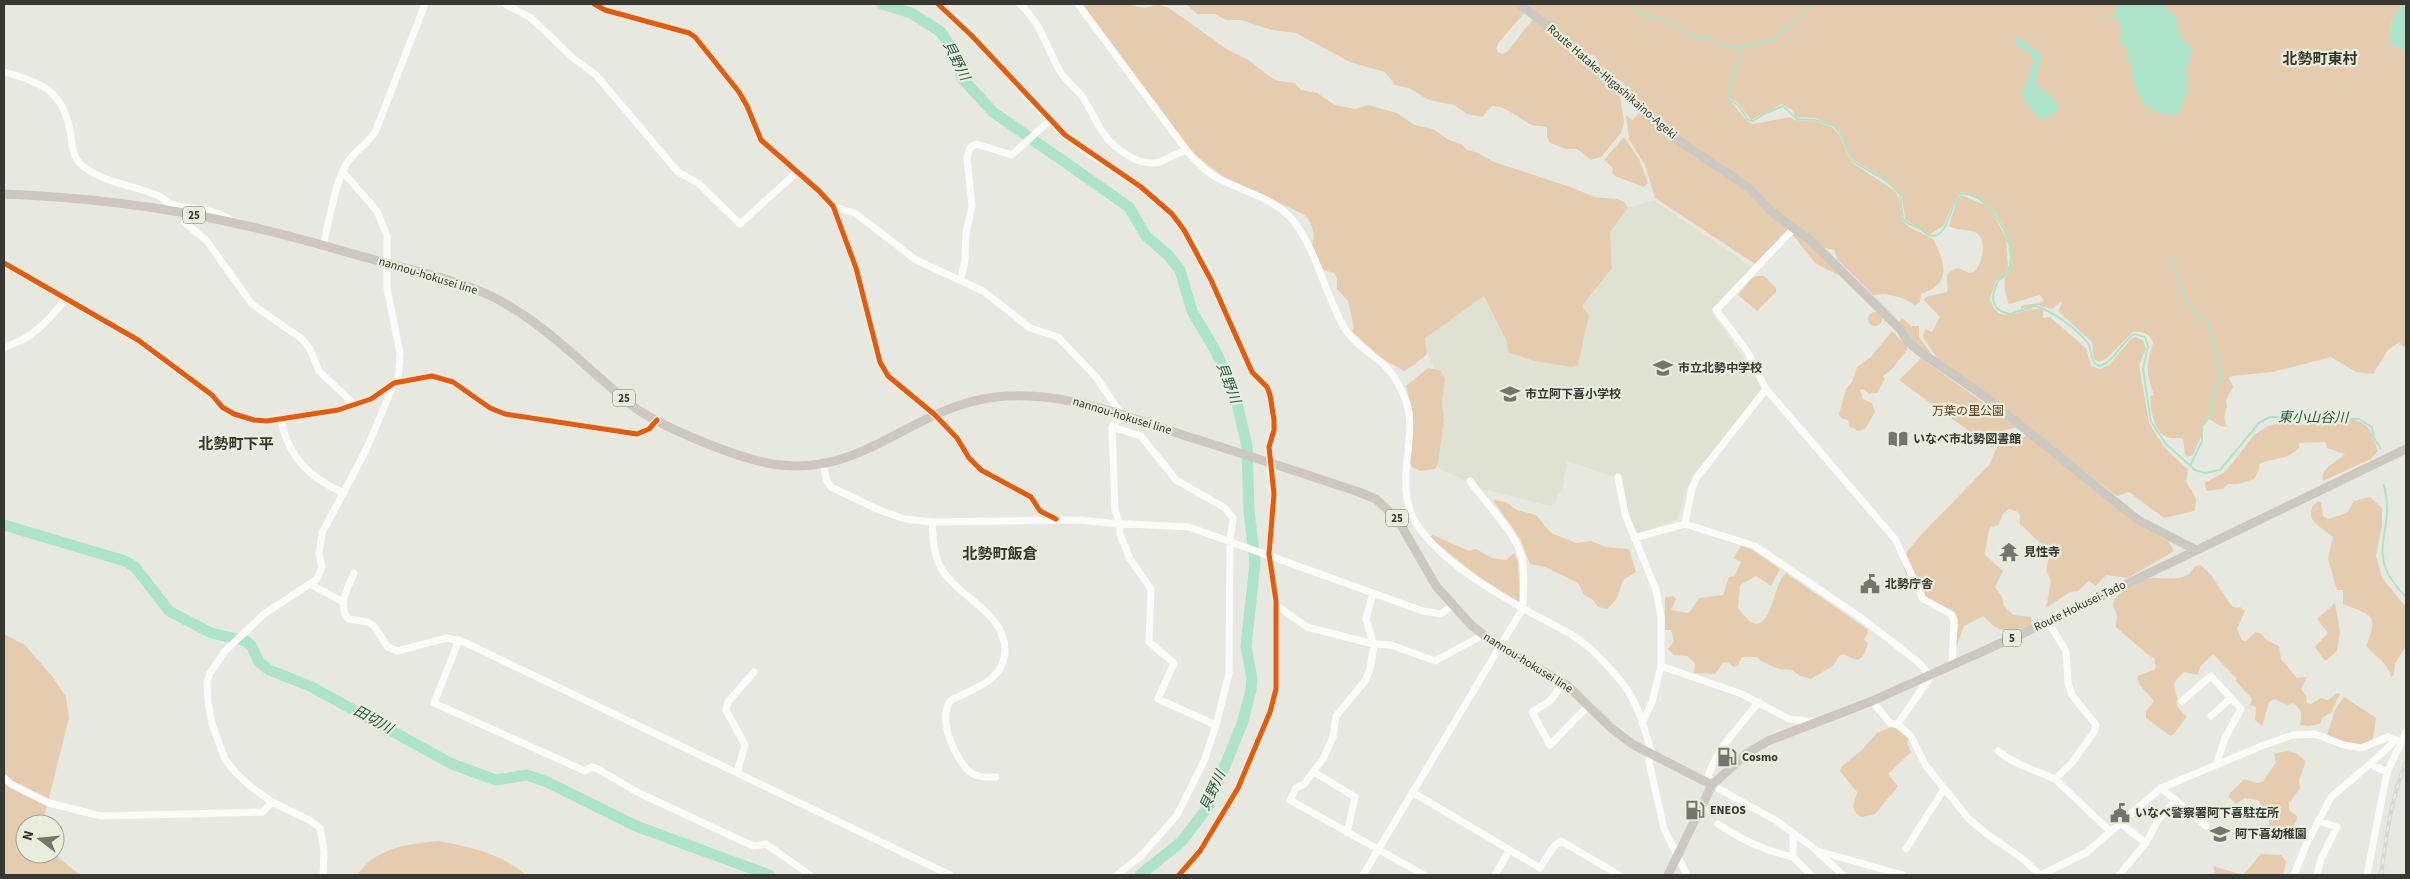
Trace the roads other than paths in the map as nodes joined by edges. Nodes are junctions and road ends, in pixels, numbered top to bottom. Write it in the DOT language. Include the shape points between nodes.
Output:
graph roads {
  1 [pos="425,4"];
  2 [pos="505,4"];
  3 [pos="594,4"];
  4 [pos="938,4"];
  5 [pos="1020,4"];
  6 [pos="1078,4"];
  7 [pos="1519,4"];
  8 [pos="4,72"];
  9 [pos="1049,120"];
  10 [pos="1187,151"];
  11 [pos="343,172"];
  12 [pos="797,172"];
  13 [pos="4,194"];
  14 [pos="834,207"];
  15 [pos="184,214"];
  16 [pos="234,223"];
  17 [pos="1794,228"];
  18 [pos="323,246"];
  19 [pos="4,263"];
  20 [pos="961,279"];
  21 [pos="65,300"];
  22 [pos="4,347"];
  23 [pos="396,383"];
  24 [pos="1766,389"];
  25 [pos="354,404"];
  26 [pos="934,414"];
  27 [pos="1121,414"];
  28 [pos="278,418"];
  29 [pos="657,420"];
  30 [pos="1112,427"];
  31 [pos="2406,449"];
  32 [pos="1267,459"];
  33 [pos="823,464"];
  34 [pos="1270,470"];
  35 [pos="1618,477"];
  36 [pos="1470,481"];
  37 [pos="344,493"];
  38 [pos="1056,519"];
  39 [pos="932,522"];
  40 [pos="1120,523"];
  41 [pos="1685,524"];
  42 [pos="1634,538"];
  43 [pos="1230,541"];
  44 [pos="2196,550"];
  45 [pos="1269,554"];
  46 [pos="354,573"];
  47 [pos="310,584"];
  48 [pos="1373,593"];
  49 [pos="343,602"];
  50 [pos="1276,605"];
  51 [pos="1452,606"];
  52 [pos="1523,608"];
  53 [pos="2048,622"];
  54 [pos="1483,635"];
  55 [pos="459,640"];
  56 [pos="1373,644"];
  57 [pos="1500,647"];
  58 [pos="1661,666"];
  59 [pos="1952,666"];
  60 [pos="754,672"];
  61 [pos="1931,676"];
  62 [pos="1563,682"];
  63 [pos="2230,698"];
  64 [pos="1872,701"];
  65 [pos="1759,702"];
  66 [pos="2182,702"];
  67 [pos="1588,705"];
  68 [pos="2211,716"];
  69 [pos="1818,722"];
  70 [pos="1642,723"];
  71 [pos="1216,725"];
  72 [pos="1897,725"];
  73 [pos="2406,732"];
  74 [pos="2398,741"];
  75 [pos="1998,751"];
  76 [pos="1652,755"];
  77 [pos="2370,764"];
  78 [pos="2216,765"];
  79 [pos="1314,772"];
  80 [pos="2387,772"];
  81 [pos="737,773"];
  82 [pos="996,777"];
  83 [pos="4,778"];
  84 [pos="2055,779"];
  85 [pos="1709,784"];
  86 [pos="2161,788"];
  87 [pos="1944,789"];
  88 [pos="1412,792"];
  89 [pos="2176,800"];
  90 [pos="272,802"];
  91 [pos="2318,821"];
  92 [pos="2120,823"];
  93 [pos="1718,824"];
  94 [pos="2206,826"];
  95 [pos="2111,832"];
  96 [pos="1347,833"];
  97 [pos="1793,834"];
  98 [pos="2146,843"];
  99 [pos="1379,849"];
  100 [pos="1906,849"];
  101 [pos="1815,850"];
  102 [pos="1509,851"];
  103 [pos="1678,856"];
  104 [pos="1793,856"];
  105 [pos="323,875"];
  106 [pos="810,875"];
  107 [pos="950,875"];
  108 [pos="1117,875"];
  109 [pos="1179,875"];
  110 [pos="1363,875"];
  111 [pos="1424,875"];
  112 [pos="1495,875"];
  113 [pos="1618,875"];
  114 [pos="1668,875"];
  115 [pos="1687,875"];
  116 [pos="1811,875"];
  117 [pos="1843,875"];
  118 [pos="1903,875"];
  119 [pos="2040,875"];
  120 [pos="2119,875"];
  121 [pos="2294,875"];
  122 [pos="2317,875"];
  123 [pos="2367,875"];
  1 -- 11 [label="street" via="376,130 349,160"];
  2 -- 12 [label="street" via="531,18 596,75 678,172 698,183 740,224"];
  3 -- 12 [label="street" via="695,37 739,92 761,140"];
  4 -- 9 [label="street"];
  5 -- 10 [label="street" via="1035,21 1064,78 1082,96 1104,138 1132,158 1151,163"];
  6 -- 10 [label="street"];
  7 -- 17 [label="main road, Route Hatake-Higashikaino-Ageki" via="1670,135 1749,188 1772,212"];
  8 -- 16 [label="street" via="34,80 57,97 64,110 73,153 82,166 131,189 159,196 169,203 224,215"];
  9 -- 20 [label="street" via="1012,155 976,144 970,148 967,158 972,206"];
  9 -- 32 [label="street" via="1065,135 1141,187 1163,205 1184,230 1211,280 1252,372 1267,386 1274,430"];
  10 -- 52 [label="street" via="1212,175 1280,208 1297,224 1346,330 1383,364 1406,399 1410,416 1406,490 1422,533 1459,566"];
  11 -- 18 [label="street"];
  11 -- 23 [label="street" via="377,210 387,236 387,288 400,352"];
  12 -- 14 [label="street"];
  13 -- 15 [label="main road, nannou-hokusei line / 25" via="67,198"];
  14 -- 20 [label="street" via="855,213 916,260"];
  14 -- 26 [label="street" via="856,268 880,362 888,376"];
  15 -- 16 [label="main road, nannou-hokusei line / 25"];
  15 -- 25 [label="street" via="184,223 206,240 252,304 302,340 310,349 319,371"];
  16 -- 18 [label="main road, nannou-hokusei line / 25"];
  17 -- 24 [label="street" via="1716,310 1747,351"];
  17 -- 44 [label="main road, Route Hatake-Higashikaino-Ageki" via="1832,260 1919,351 1984,396 2138,520"];
  18 -- 29 [label="main road, nannou-hokusei line / 25" via="449,280 491,296 530,318 634,406"];
  19 -- 21 [label="street"];
  20 -- 27 [label="street" via="983,292 1018,321 1058,337 1097,378"];
  21 -- 22 [label="street" via="34,333"];
  21 -- 28 [label="street" via="138,340 234,414 254,420"];
  23 -- 25 [label="street" via="371,399"];
  23 -- 29 [label="street" via="440,377 505,414 637,434 649,429"];
  23 -- 37 [label="street"];
  24 -- 41 [label="street" via="1697,477"];
  24 -- 59 [label="street" via="1895,539 1923,600 1951,614 1954,621"];
  25 -- 28 [label="street" via="338,410"];
  26 -- 27 [label="main road, nannou-hokusei line / 25" via="977,400 1032,395 1082,402"];
  26 -- 33 [label="main road, nannou-hokusei line / 25" via="870,449"];
  26 -- 38 [label="street" via="981,470 1031,497 1040,510"];
  27 -- 30 [label="street"];
  27 -- 32 [label="main road, nannou-hokusei line / 25"];
  28 -- 37 [label="street" via="295,455 308,472"];
  29 -- 33 [label="main road, nannou-hokusei line / 25" via="749,459 790,466"];
  30 -- 40 [label="street" via="1115,511"];
  30 -- 43 [label="street" via="1141,436 1176,480 1230,512"];
  31 -- 44 [label="main road, Route Hokusei-Tado / 5"];
  32 -- 51 [label="main road, nannou-hokusei line / 25" via="1359,492 1384,505 1403,527 1429,575"];
  33 -- 39 [label="street" via="827,480 841,494 905,519"];
  34 -- 45 [label="street" via="1274,494"];
  35 -- 42 [label="street" via="1625,514"];
  36 -- 52 [label="street" via="1519,550"];
  37 -- 47 [label="street" via="322,533 320,573"];
  38 -- 39 [label="street"];
  38 -- 40 [label="street"];
  39 -- 82 [label="street" via="939,564 995,623 1004,642 1005,655 995,677 953,699 948,703 946,712 956,755 964,767 986,778"];
  40 -- 43 [label="street" via="1189,527"];
  40 -- 71 [label="street" via="1120,534 1130,559 1151,590 1149,642 1174,663 1158,699"];
  41 -- 42 [label="street"];
  41 -- 61 [label="street" via="1755,546 1860,617 1917,661"];
  42 -- 58 [label="street" via="1656,590 1662,625"];
  43 -- 45 [label="street"];
  43 -- 71 [label="street" via="1229,673"];
  44 -- 53 [label="main road, Route Hokusei-Tado / 5"];
  45 -- 48 [label="street"];
  45 -- 50 [label="street"];
  46 -- 49 [label="street"];
  47 -- 49 [label="street"];
  47 -- 90 [label="street" via="264,614 225,651 207,682 212,724 225,759 251,788"];
  48 -- 51 [label="street" via="1437,615"];
  48 -- 56 [label="street" via="1366,619"];
  49 -- 55 [label="street" via="343,612 348,619 368,622 388,647 396,651 447,638"];
  50 -- 56 [label="street" via="1307,627"];
  50 -- 109 [label="street" via="1278,674 1270,712 1238,788 1200,851"];
  51 -- 54 [label="main road, nannou-hokusei line / 25"];
  52 -- 57 [label="street"];
  52 -- 70 [label="street" via="1596,653 1629,693"];
  53 -- 59 [label="main road, Route Hokusei-Tado / 5"];
  53 -- 84 [label="street" via="2066,652 2072,695 2096,725 2071,764"];
  54 -- 56 [label="street" via="1435,661 1391,645"];
  54 -- 57 [label="main road, nannou-hokusei line / 25"];
  55 -- 81 [label="street"];
  55 -- 106 [label="street" via="434,702 585,771 596,768 637,792 754,846 766,844"];
  56 -- 79 [label="street" via="1365,681 1336,716 1331,743"];
  57 -- 62 [label="main road, nannou-hokusei line / 25"];
  57 -- 88 [label="street"];
  58 -- 65 [label="street"];
  58 -- 70 [label="street" via="1652,702"];
  59 -- 61 [label="main road, Route Hokusei-Tado / 5"];
  60 -- 81 [label="street" via="728,702 726,710 745,745"];
  61 -- 64 [label="main road, Route Hokusei-Tado / 5"];
  61 -- 72 [label="street"];
  62 -- 67 [label="main road, nannou-hokusei line / 25"];
  62 -- 67 [label="street" via="1550,701 1532,712 1550,745"];
  63 -- 66 [label="street" via="2211,676"];
  63 -- 68 [label="street"];
  63 -- 78 [label="street" via="2241,709 2225,738"];
  64 -- 69 [label="main road, Route Hokusei-Tado / 5"];
  64 -- 72 [label="street" via="1890,723"];
  65 -- 69 [label="street" via="1789,719"];
  65 -- 85 [label="street" via="1719,753 1709,772"];
  67 -- 76 [label="main road, nannou-hokusei line / 25" via="1615,732"];
  69 -- 85 [label="main road, Route Hokusei-Tado / 5" via="1768,741"];
  70 -- 76 [label="street"];
  71 -- 108 [label="street" via="1201,768 1177,815 1141,856"];
  72 -- 87 [label="street" via="1911,736 1926,766"];
  73 -- 74 [label="street"];
  74 -- 77 [label="street"];
  74 -- 78 [label="street" via="2388,737 2356,748 2315,734 2293,736"];
  74 -- 80 [label="street"];
  75 -- 84 [label="street" via="2028,769"];
  76 -- 85 [label="main road, nannou-hokusei line / 25"];
  76 -- 103 [label="street" via="1649,762 1664,829"];
  77 -- 80 [label="street"];
  77 -- 91 [label="street" via="2331,797"];
  78 -- 86 [label="street"];
  79 -- 96 [label="street" via="1355,797"];
  79 -- 96 [label="street" via="1296,788 1290,800"];
  80 -- 123 [label="street"];
  81 -- 107 [label="street"];
  83 -- 90 [label="street" via="49,802 101,816 263,812"];
  84 -- 95 [label="street"];
  85 -- 97 [label="street" via="1748,803"];
  85 -- 103 [label="main road, Route Hokusei-Tado / 5"];
  86 -- 89 [label="street"];
  86 -- 92 [label="street"];
  87 -- 100 [label="street"];
  87 -- 119 [label="street" via="1969,819"];
  88 -- 99 [label="street"];
  88 -- 102 [label="street"];
  89 -- 94 [label="street"];
  89 -- 98 [label="street" via="2158,820"];
  90 -- 105 [label="street" via="320,828 324,844"];
  91 -- 121 [label="street"];
  91 -- 122 [label="street" via="2337,827"];
  92 -- 95 [label="street"];
  92 -- 98 [label="street"];
  93 -- 104 [label="street" via="1765,851"];
  95 -- 119 [label="street" via="2087,852"];
  96 -- 99 [label="street"];
  97 -- 101 [label="street"];
  97 -- 104 [label="street"];
  98 -- 120 [label="street"];
  99 -- 110 [label="street"];
  99 -- 111 [label="street"];
  101 -- 117 [label="street"];
  101 -- 118 [label="street"];
  102 -- 112 [label="street"];
  102 -- 113 [label="street" via="1540,868 1554,846 1562,841"];
  103 -- 114 [label="main road, Route Hokusei-Tado / 5"];
  103 -- 115 [label="street"];
  104 -- 116 [label="street"];
}
